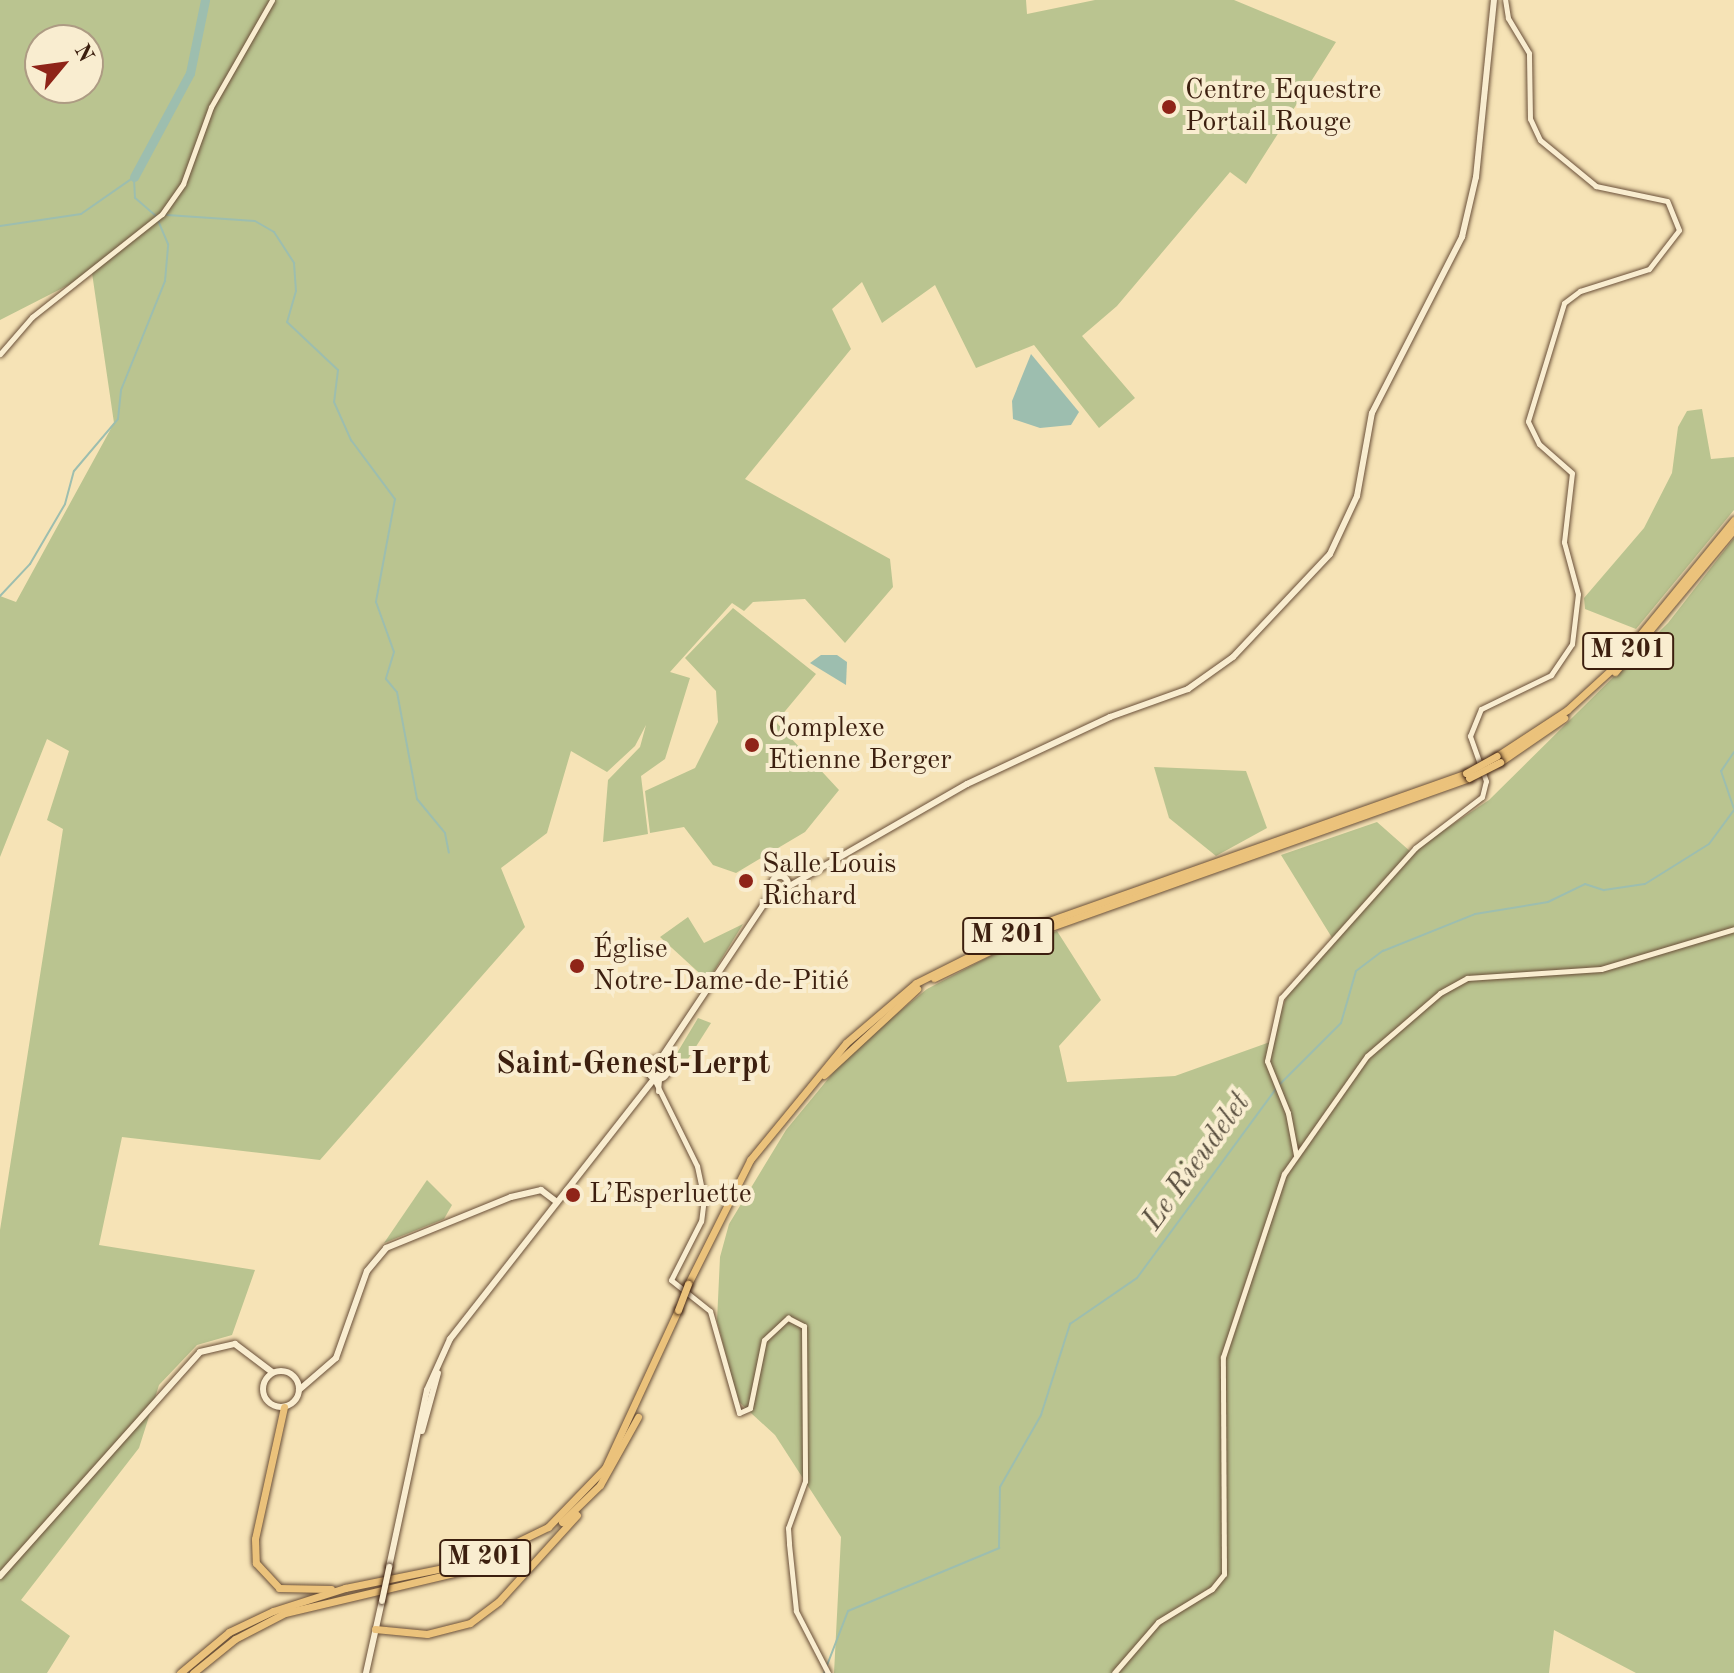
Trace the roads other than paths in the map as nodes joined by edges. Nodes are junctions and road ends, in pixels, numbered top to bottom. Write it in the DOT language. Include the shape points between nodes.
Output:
graph roads {
  1 [pos="272,0"];
  2 [pos="1494,0"];
  3 [pos="1505,0"];
  4 [pos="0,354"];
  5 [pos="1734,520"];
  6 [pos="1734,529"];
  7 [pos="1498,759"];
  8 [pos="786,879"];
  9 [pos="796,882"];
  10 [pos="780,890"];
  11 [pos="1734,929"];
  12 [pos="665,1060"];
  13 [pos="654,1080"];
  14 [pos="1296,1155"];
  15 [pos="557,1202"];
  16 [pos="680,1311"];
  17 [pos="252,1358"];
  18 [pos="272,1372"];
  19 [pos="314,1379"];
  20 [pos="264,1380"];
  21 [pos="297,1380"];
  22 [pos="299,1390"];
  23 [pos="284,1407"];
  24 [pos="600,1485"];
  25 [pos="0,1576"];
  26 [pos="345,1588"];
  27 [pos="375,1629"];
  28 [pos="826,1669"];
  29 [pos="180,1673"];
  30 [pos="193,1673"];
  31 [pos="366,1673"];
  32 [pos="1114,1673"];
  1 -- 4 [label="street" via="202,125 183,184 158,218 32,317"];
  2 -- 9 [label="main road" via="1476,177 1462,237 1372,413 1357,496 1330,554 1233,657 1198,683 967,784 906,825"];
  3 -- 14 [label="street" via="1508,18 1529,53 1530,119 1540,140 1596,186 1667,201 1679,230 1649,269 1580,291 1564,303 1549,363 1528,409 1531,434 1572,473 1564,542 1578,613 1568,655 1551,675 1481,709 1470,736 1486,781 1482,797 1415,848 1286,990 1269,1040 1274,1087"];
  5 -- 7 [label="highway, M 201" via="1612,669 1567,710"];
  6 -- 7 [label="highway, M 201" via="1632,656 1559,722"];
  7 -- 16 [label="highway, M 201, bridge" via="1467,775 1018,932 916,983 846,1043 750,1160"];
  8 -- 9 [label="main road"];
  8 -- 10 [label="main road"];
  8 -- 10 [label="main road" via="776,878"];
  9 -- 10 [label="main road"];
  10 -- 12 [label="main road" via="755,917"];
  11 -- 14 [label="street" via="1601,969 1479,976 1453,984 1367,1056"];
  12 -- 13 [label="main road"];
  12 -- 13 [label="main road"];
  13 -- 15 [label="main road"];
  13 -- 28 [label="street" via="697,1166 704,1198 701,1221 671,1280 710,1311 739,1413 750,1408 764,1340 784,1320 801,1320 805,1481 788,1528 789,1544 796,1611"];
  14 -- 32 [label="street" via="1278,1187 1223,1357 1224,1574 1212,1589 1158,1622"];
  15 -- 19 [label="main road" via="541,1190 511,1197 386,1248 367,1271 336,1358"];
  15 -- 27 [label="main road, bridge" via="463,1324 433,1374"];
  16 -- 24 [label="highway, M 201" via="632,1431"];
  16 -- 26 [label="highway, M 201" via="616,1450 563,1515 531,1538 478,1561"];
  17 -- 18 [label="main road"];
  17 -- 20 [label="main road"];
  17 -- 25 [label="main road" via="226,1343 189,1362"];
  18 -- 20 [label="main road"];
  18 -- 21 [label="main road" via="285,1371"];
  19 -- 21 [label="main road"];
  19 -- 22 [label="main road"];
  20 -- 23 [label="main road" via="265,1399"];
  21 -- 22 [label="main road"];
  22 -- 23 [label="main road"];
  23 -- 26 [label="highway" via="255,1539 256,1563 279,1588"];
  24 -- 27 [label="highway" via="487,1613 441,1632"];
  24 -- 30 [label="highway, M 201" via="567,1518 513,1553 285,1613 235,1639"];
  26 -- 29 [label="highway, M 201" via="252,1620"];
  27 -- 31 [label="main road"];
}
